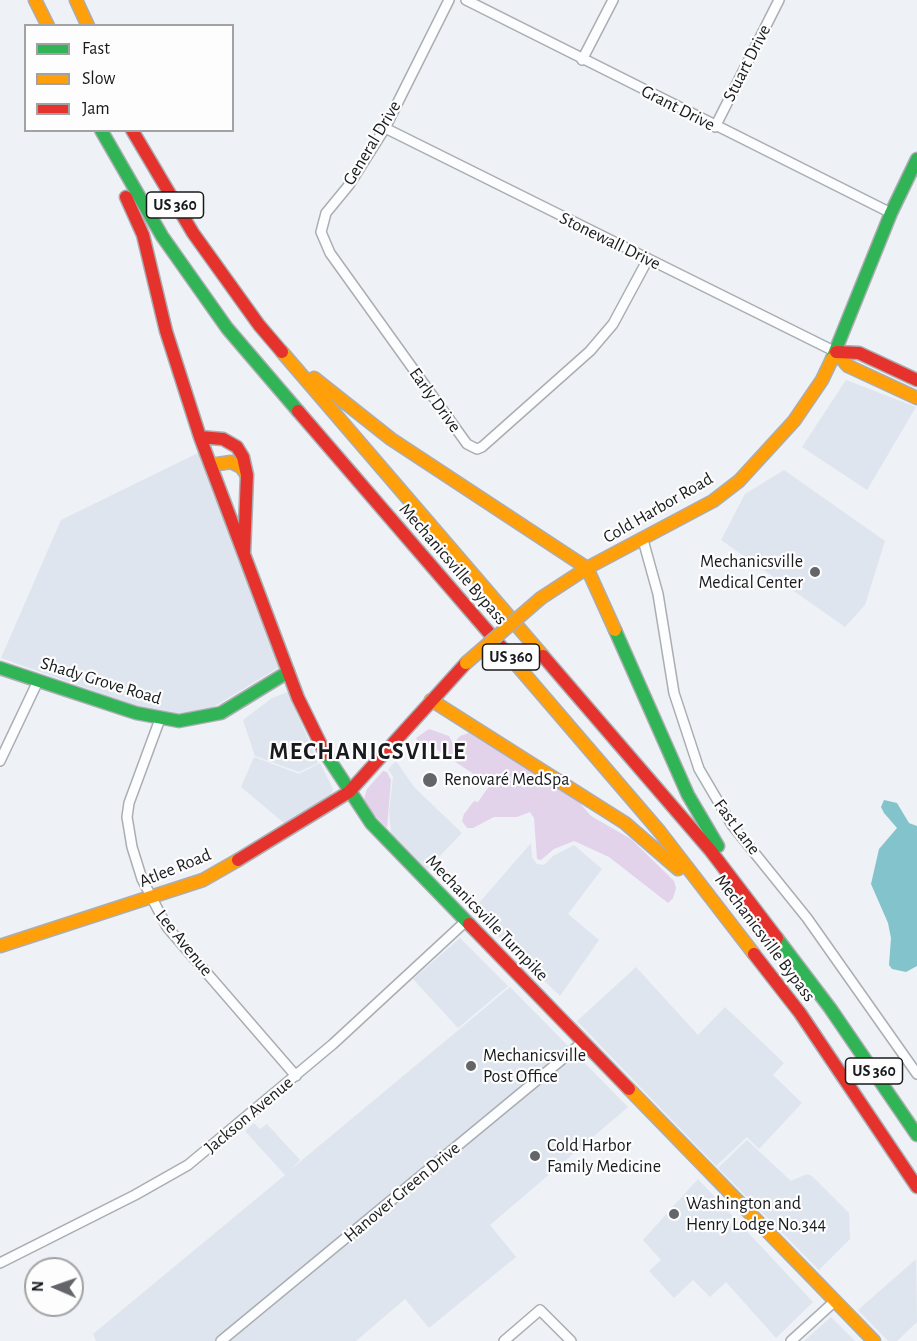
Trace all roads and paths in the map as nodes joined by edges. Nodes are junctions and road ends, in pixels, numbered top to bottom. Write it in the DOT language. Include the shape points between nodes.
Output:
graph roads {
  1 [pos="36,0"];
  2 [pos="69,0"];
  3 [pos="76,0"];
  4 [pos="449,0"];
  5 [pos="466,0"];
  6 [pos="613,0"];
  7 [pos="779,0"];
  8 [pos="48,24"];
  9 [pos="79,24"];
  10 [pos="87,24"];
  11 [pos="582,60"];
  12 [pos="715,127"];
  13 [pos="385,128"];
  14 [pos="100,132"];
  15 [pos="100,132"];
  16 [pos="134,132"];
  17 [pos="917,159"];
  18 [pos="891,213"];
  19 [pos="648,259"];
  20 [pos="212,261"];
  21 [pos="351,283"];
  22 [pos="836,352"];
  23 [pos="917,380"];
  24 [pos="917,398"];
  25 [pos="200,437"];
  26 [pos="211,465"];
  27 [pos="247,475"];
  28 [pos="643,540"];
  29 [pos="244,553"];
  30 [pos="587,568"];
  31 [pos="0,668"];
  32 [pos="288,672"];
  33 [pos="38,681"];
  34 [pos="431,700"];
  35 [pos="160,719"];
  36 [pos="0,761"];
  37 [pos="349,792"];
  38 [pos="150,899"];
  39 [pos="465,921"];
  40 [pos="0,945"];
  41 [pos="760,959"];
  42 [pos="799,966"];
  43 [pos="583,1042"];
  44 [pos="917,1074"];
  45 [pos="296,1076"];
  46 [pos="917,1135"];
  47 [pos="917,1187"];
  48 [pos="0,1263"];
  49 [pos="835,1301"];
  50 [pos="221,1341"];
  51 [pos="504,1341"];
  52 [pos="571,1341"];
  53 [pos="791,1341"];
  54 [pos="874,1341"];
  1 -- 8 [label="main road"];
  2 -- 9 [label="main road"];
  3 -- 10 [label="main road"];
  4 -- 13 [label="street, General Drive"];
  5 -- 11 [label="street, Grant Drive"];
  6 -- 11 [label="street"];
  7 -- 12 [label="street, Stuart Drive"];
  11 -- 12 [label="street, Grant Drive"];
  12 -- 18 [label="street, Grant Drive"];
  13 -- 19 [label="street, Stonewall Drive"];
  13 -- 21 [label="street, General Drive" via="321,226 330,253"];
  14 -- 25 [label="main road, Mechanicsville Turnpike" via="143,235 174,358"];
  15 -- 41 [label="main road, Mechanicsville Bypass / US 360" via="162,237 227,328 660,831"];
  16 -- 20 [label="main road, Mechanicsville Bypass / US 360"];
  17 -- 18 [label="main road, Cold Harbor Road"];
  18 -- 22 [label="main road, Cold Harbor Road"];
  19 -- 21 [label="street, Early Drive" via="603,338 482,447 471,447"];
  19 -- 22 [label="street, Stonewall Drive"];
  20 -- 30 [label="main road" via="302,366 335,396 391,439"];
  20 -- 42 [label="main road, Mechanicsville Bypass / US 360" via="291,364 710,850"];
  22 -- 23 [label="main road" via="860,353"];
  22 -- 24 [label="main road" via="848,366"];
  22 -- 28 [label="main road, Cold Harbor Road" via="807,405 746,474 713,501"];
  25 -- 26 [label="main road, Mechanicsville Turnpike"];
  25 -- 27 [label="main road" via="219,438 237,447"];
  26 -- 27 [label="main road" via="231,462"];
  26 -- 29 [label="main road, Mechanicsville Turnpike"];
  27 -- 29 [label="main road"];
  28 -- 30 [label="main road, Cold Harbor Road"];
  28 -- 44 [label="street, Fast Lane" via="658,594 674,693 687,739 704,778 732,825 807,918"];
  29 -- 32 [label="main road, Mechanicsville Turnpike"];
  30 -- 34 [label="main road, Cold Harbor Road, bridge" via="541,598 466,663"];
  30 -- 42 [label="main road" via="688,795"];
  31 -- 33 [label="main road, Shady Grove Road"];
  32 -- 35 [label="main road, Shady Grove Road" via="221,713 194,720"];
  32 -- 37 [label="main road, Mechanicsville Turnpike" via="312,730"];
  33 -- 35 [label="main road, Shady Grove Road"];
  33 -- 36 [label="street"];
  34 -- 37 [label="main road, Cold Harbor Road"];
  34 -- 41 [label="main road" via="637,832 672,862"];
  35 -- 38 [label="street, Lee Avenue" via="127,817 132,847"];
  37 -- 38 [label="main road, Atlee Road" via="218,872"];
  37 -- 39 [label="main road, Mechanicsville Turnpike" via="387,841"];
  38 -- 40 [label="main road, Atlee Road"];
  38 -- 45 [label="street, Lee Avenue" via="167,927"];
  39 -- 43 [label="main road, Mechanicsville Turnpike"];
  39 -- 45 [label="street, Jackson Avenue"];
  41 -- 47 [label="main road, Mechanicsville Bypass / US 360" via="848,1081"];
  42 -- 46 [label="main road, Mechanicsville Bypass / US 360"];
  43 -- 49 [label="main road, Mechanicsville Turnpike"];
  43 -- 50 [label="street, Hanover Green Drive"];
  45 -- 48 [label="street, Jackson Avenue" via="187,1165"];
  49 -- 53 [label="street"];
  49 -- 54 [label="main road, Mechanicsville Turnpike"];
  51 -- 52 [label="street" via="540,1310"];
}
